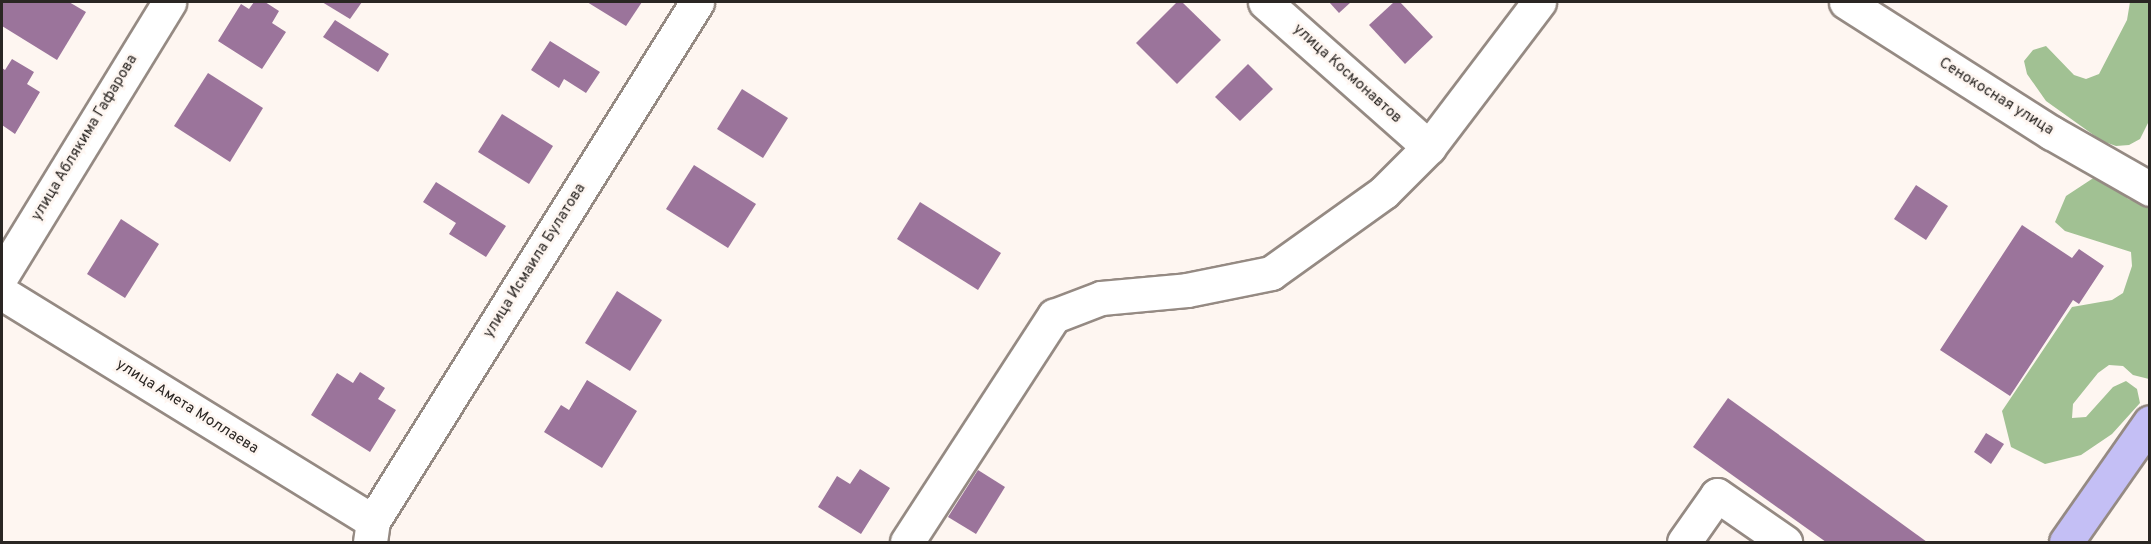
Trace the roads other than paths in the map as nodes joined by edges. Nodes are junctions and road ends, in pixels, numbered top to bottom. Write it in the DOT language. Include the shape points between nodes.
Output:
graph roads {
  1 [pos="169,2"];
  2 [pos="698,2"];
  3 [pos="1265,2"];
  4 [pos="1539,2"];
  5 [pos="1846,2"];
  6 [pos="1429,147"];
  7 [pos="2150,189"];
  8 [pos="2,275"];
  9 [pos="2,293"];
  10 [pos="2150,422"];
  11 [pos="371,532"];
  12 [pos="907,543"];
  13 [pos="1684,543"];
  14 [pos="1785,543"];
  15 [pos="2066,543"];
  1 -- 8 [label="street, улица Аблякима Гафарова"];
  2 -- 11 [label="street, улица Исмаила Булатова"];
  3 -- 6 [label="street, улица Космонавтов"];
  4 -- 6 [label="street"];
  5 -- 7 [label="street, Сенокосная улица" via="2052,133"];
  6 -- 12 [label="street" via="1384,192 1271,273 1187,290 1101,298 1054,316"];
  9 -- 11 [label="street, улица Амета Моллаева"];
  10 -- 15 [label="main road"];
  13 -- 14 [label="street" via="1717,495"];
}
